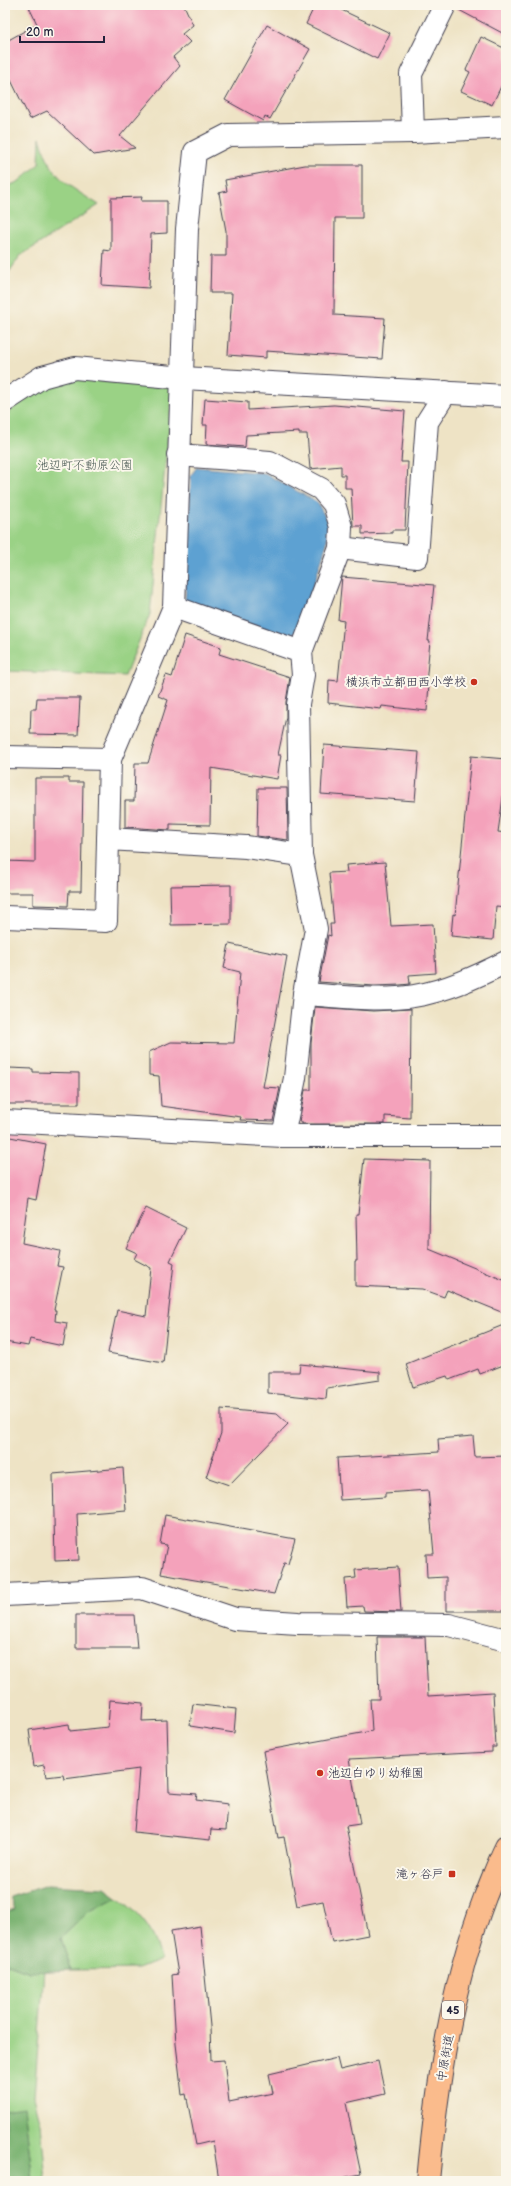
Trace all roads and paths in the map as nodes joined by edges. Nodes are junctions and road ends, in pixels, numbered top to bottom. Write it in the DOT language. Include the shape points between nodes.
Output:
graph roads {
  1 [pos="446,5"];
  2 [pos="506,127"];
  3 [pos="413,132"];
  4 [pos="183,378"];
  5 [pos="446,392"];
  6 [pos="506,396"];
  7 [pos="5,401"];
  8 [pos="178,455"];
  9 [pos="340,548"];
  10 [pos="174,607"];
  11 [pos="301,652"];
  12 [pos="5,757"];
  13 [pos="110,759"];
  14 [pos="108,839"];
  15 [pos="301,855"];
  16 [pos="5,917"];
  17 [pos="506,962"];
  18 [pos="304,994"];
  19 [pos="5,1122"];
  20 [pos="283,1136"];
  21 [pos="506,1136"];
  22 [pos="5,1595"];
  23 [pos="506,1640"];
  24 [pos="506,1847"];
  25 [pos="428,2181"];
  1 -- 3 [label="street" via="411,74"];
  2 -- 3 [label="street"];
  3 -- 4 [label="street" via="228,135 195,152 187,229"];
  4 -- 5 [label="street"];
  4 -- 7 [label="street" via="75,368 42,377"];
  4 -- 8 [label="street"];
  5 -- 6 [label="street"];
  5 -- 9 [label="street" via="427,422 418,557"];
  8 -- 9 [label="street" via="270,462 321,489 334,504 341,527"];
  8 -- 10 [label="street"];
  9 -- 11 [label="street"];
  10 -- 11 [label="street"];
  10 -- 13 [label="street"];
  11 -- 15 [label="street" via="303,675 298,704"];
  12 -- 13 [label="street"];
  13 -- 14 [label="street"];
  14 -- 15 [label="street" via="246,847"];
  14 -- 16 [label="street" via="106,921"];
  15 -- 18 [label="street" via="316,929"];
  17 -- 18 [label="street" via="448,986 414,996 382,998"];
  18 -- 20 [label="street" via="295,1078"];
  19 -- 20 [label="street"];
  20 -- 21 [label="street"];
  22 -- 23 [label="street" via="142,1588 235,1620 449,1625"];
  24 -- 25 [label="main road, 中原街道 / 45" via="470,1937 460,1979 434,2115"];
}
